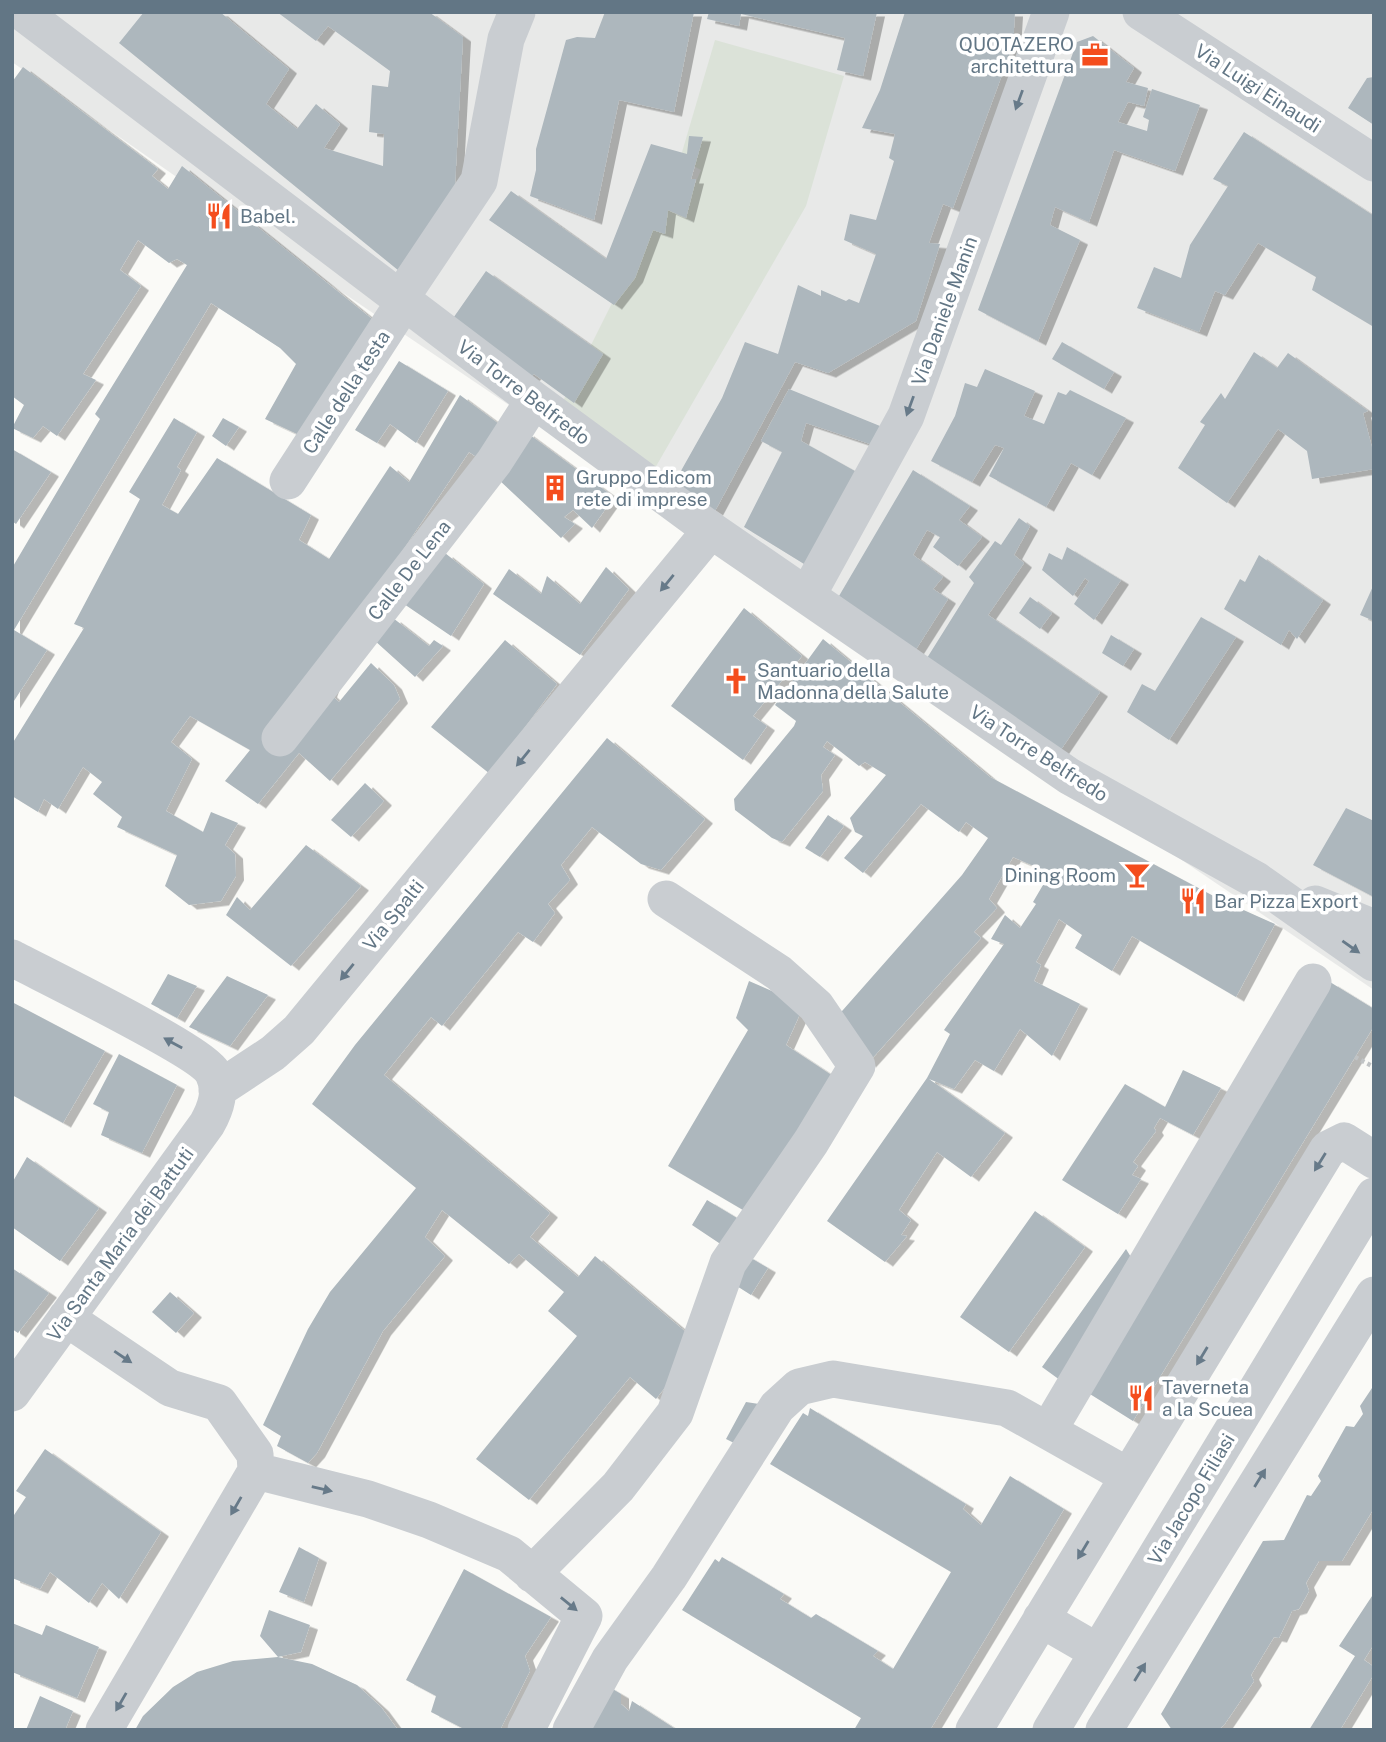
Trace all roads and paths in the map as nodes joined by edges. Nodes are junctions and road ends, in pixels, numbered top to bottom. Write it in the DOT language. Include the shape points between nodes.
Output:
graph roads {
  1 [pos="22,12"];
  2 [pos="1051,12"];
  3 [pos="1141,12"];
  4 [pos="512,14"];
  5 [pos="1374,163"];
  6 [pos="402,301"];
  7 [pos="534,400"];
  8 [pos="288,481"];
  9 [pos="711,530"];
  10 [pos="807,596"];
  11 [pos="280,738"];
  12 [pos="1256,880"];
  13 [pos="666,899"];
  14 [pos="1374,928"];
  15 [pos="12,958"];
  16 [pos="1374,963"];
  17 [pos="1313,982"];
  18 [pos="1355,1057"];
  19 [pos="1374,1067"];
  20 [pos="217,1090"];
  21 [pos="1374,1160"];
  22 [pos="1374,1196"];
  23 [pos="1374,1295"];
  24 [pos="66,1318"];
  25 [pos="12,1394"];
  26 [pos="1048,1431"];
  27 [pos="256,1472"];
  28 [pos="1128,1476"];
  29 [pos="532,1574"];
  30 [pos="1041,1619"];
  31 [pos="1098,1653"];
  32 [pos="1068,1723"];
  33 [pos="104,1730"];
  34 [pos="526,1730"];
  35 [pos="571,1730"];
  36 [pos="974,1730"];
  37 [pos="1104,1730"];
  1 -- 6 [label="street, Via Torre Belfredo"];
  2 -- 10 [label="street, Via Daniele Manin, one-way" via="906,416"];
  3 -- 5 [label="street, Via Luigi Einaudi"];
  4 -- 6 [label="street, Calle della testa" via="479,181"];
  6 -- 7 [label="street, Via Torre Belfredo"];
  6 -- 8 [label="street, Calle della testa"];
  7 -- 9 [label="street, Via Torre Belfredo"];
  7 -- 11 [label="street, Calle De Lena" via="486,472"];
  9 -- 10 [label="street, Via Torre Belfredo"];
  9 -- 20 [label="street, Via Spalti, one-way" via="299,1030"];
  10 -- 12 [label="street, Via Torre Belfredo" via="1069,776"];
  12 -- 14 [label="street, Via Torre Belfredo"];
  12 -- 16 [label="street, Via Torre Belfredo, one-way"];
  13 -- 29 [label="street" via="779,972 816,1006 858,1066 728,1263 675,1413 618,1487"];
  20 -- 15 [label="street, one-way" via="211,1069 181,1047"];
  17 -- 26 [label="street"];
  18 -- 19 [label="path"];
  20 -- 24 [label="street, Via Santa Maria dei Battuti" via="207,1124"];
  21 -- 28 [label="street, one-way" via="1344,1141 1328,1149"];
  22 -- 31 [label="street, Via Jacopo Filiasi"];
  37 -- 23 [label="street, one-way"];
  24 -- 25 [label="street, Via Santa Maria dei Battuti"];
  24 -- 27 [label="street, one-way" via="170,1388 219,1403 255,1454"];
  26 -- 28 [label="street"];
  26 -- 35 [label="street" via="1007,1408 833,1379 799,1387 777,1407 669,1577 610,1659"];
  27 -- 29 [label="street, one-way" via="368,1499 429,1520 509,1555"];
  27 -- 33 [label="street, one-way"];
  28 -- 30 [label="street, one-way"];
  29 -- 34 [label="street, one-way" via="584,1616"];
  30 -- 31 [label="street"];
  30 -- 36 [label="street"];
  31 -- 32 [label="street, Via Jacopo Filiasi"];
}
